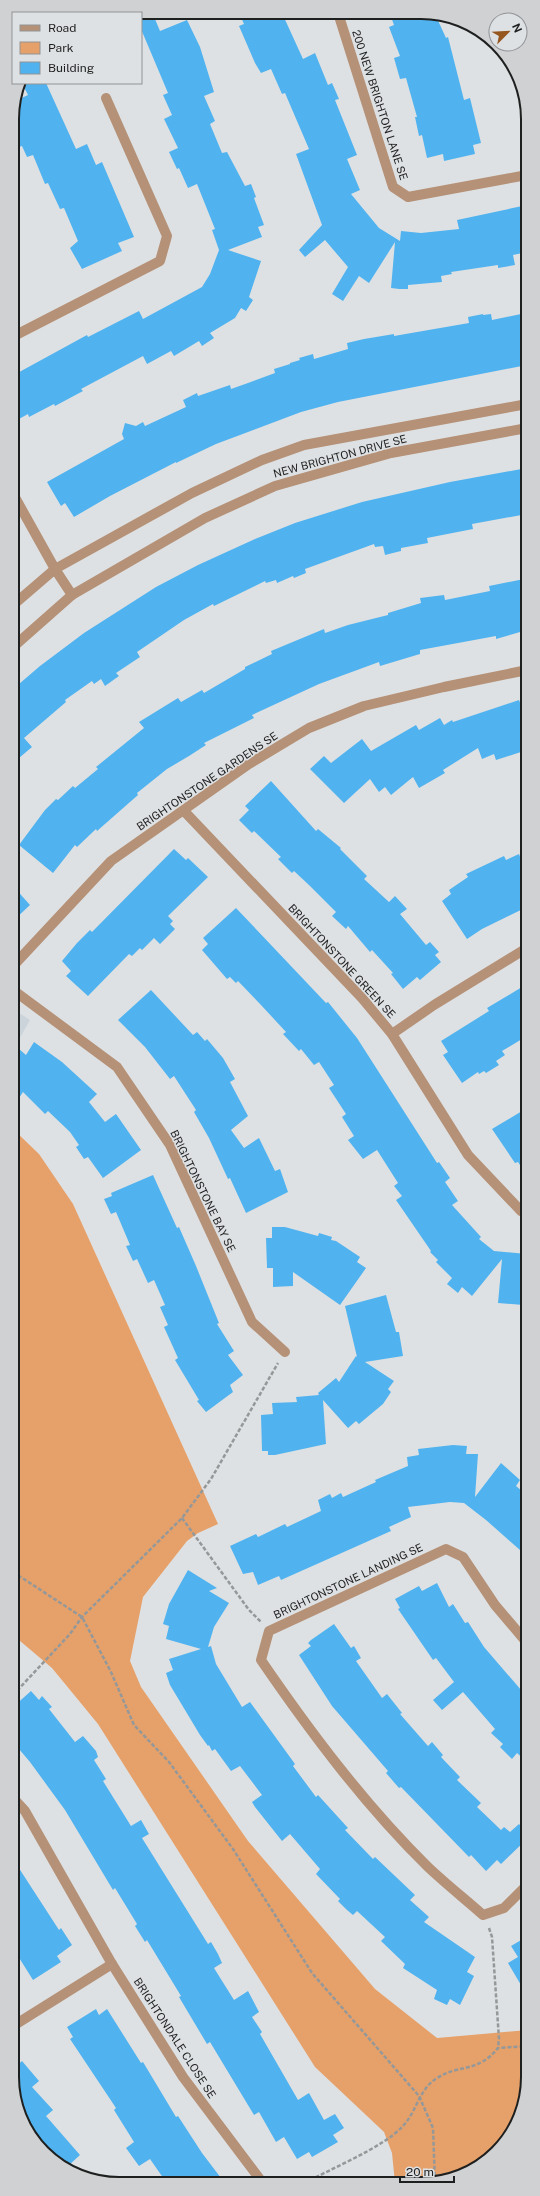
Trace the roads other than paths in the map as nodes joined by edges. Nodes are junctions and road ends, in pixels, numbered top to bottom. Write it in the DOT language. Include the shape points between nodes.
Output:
graph roads {
  1 [pos="340,19"];
  2 [pos="106,98"];
  3 [pos="521,176"];
  4 [pos="19,333"];
  5 [pos="521,405"];
  6 [pos="521,429"];
  7 [pos="19,505"];
  8 [pos="55,569"];
  9 [pos="72,595"];
  10 [pos="19,600"];
  11 [pos="19,642"];
  12 [pos="521,671"];
  13 [pos="184,810"];
  14 [pos="521,952"];
  15 [pos="19,959"];
  16 [pos="19,995"];
  17 [pos="392,1034"];
  18 [pos="521,1211"];
  19 [pos="285,1352"];
  20 [pos="521,1636"];
  21 [pos="19,1805"];
  22 [pos="521,1891"];
  23 [pos="112,1964"];
  24 [pos="19,2022"];
  25 [pos="258,2177"];
  1 -- 3 [label="street, 200 NEW BRIGHTON LANE SE" via="393,187 408,197"];
  2 -- 4 [label="street" via="167,236 160,261"];
  5 -- 8 [label="street, NEW BRIGHTON DRIVE SE" via="304,445 262,460 192,493"];
  6 -- 9 [label="street, NEW BRIGHTON DRIVE SE" via="391,453 275,486 205,518"];
  7 -- 8 [label="street"];
  8 -- 9 [label="street"];
  8 -- 10 [label="street, NEW BRIGHTON DRIVE SE"];
  9 -- 11 [label="street, NEW BRIGHTON DRIVE SE"];
  12 -- 13 [label="street, BRIGHTONSTONE GARDENS SE" via="364,706 309,728 249,764"];
  13 -- 15 [label="street, BRIGHTONSTONE GARDENS SE" via="111,861"];
  13 -- 17 [label="street, BRIGHTONSTONE GREEN SE" via="362,998"];
  14 -- 17 [label="street"];
  16 -- 19 [label="street, BRIGHTONSTONE BAY SE" via="117,1067 170,1145 252,1322"];
  17 -- 18 [label="street, BRIGHTONSTONE GREEN SE" via="468,1155"];
  20 -- 22 [label="street, BRIGHTONSTONE LANDING SE" via="495,1605 463,1557 446,1549 269,1631 262,1660 302,1719 356,1788 429,1868 483,1915 504,1908"];
  21 -- 23 [label="street, BRIGHTONDALE CLOSE SE"];
  23 -- 24 [label="street"];
  23 -- 25 [label="street, BRIGHTONDALE CLOSE SE" via="183,2077"];
}
